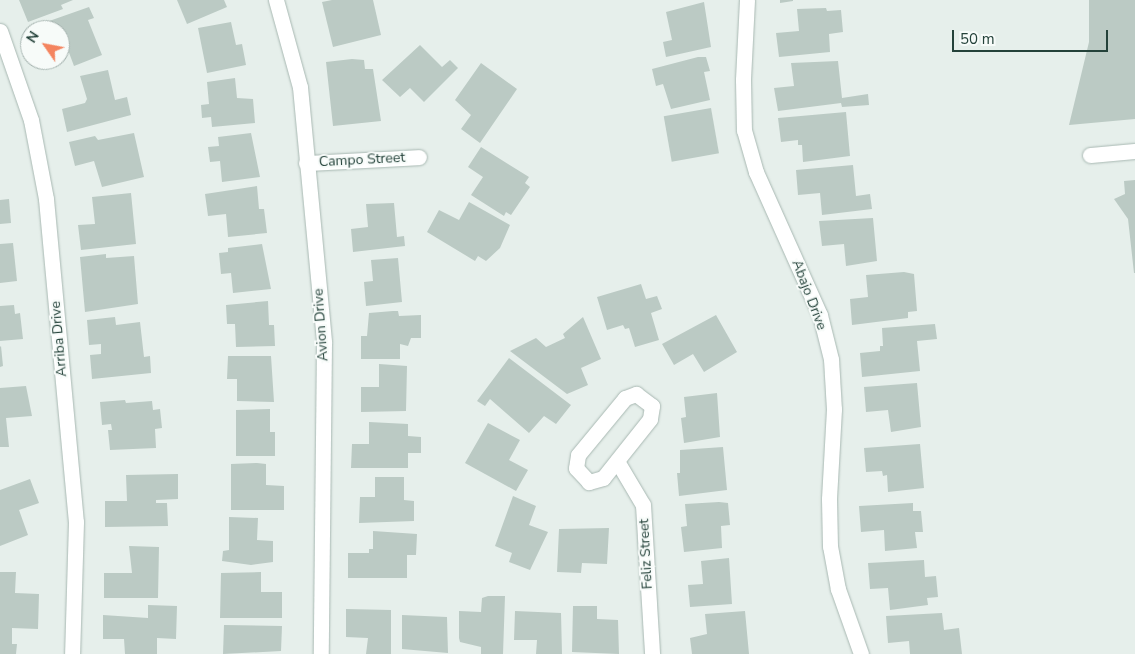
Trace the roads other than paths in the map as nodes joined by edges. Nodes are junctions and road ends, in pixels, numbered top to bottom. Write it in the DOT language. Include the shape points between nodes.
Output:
graph roads {
  1 [pos="276,0"];
  2 [pos="747,0"];
  3 [pos="0,31"];
  4 [pos="1135,151"];
  5 [pos="1090,155"];
  6 [pos="419,157"];
  7 [pos="306,163"];
  8 [pos="618,461"];
  9 [pos="72,654"];
  10 [pos="322,654"];
  11 [pos="652,654"];
  12 [pos="861,654"];
  1 -- 7 [label="street, Avion Drive" via="300,88"];
  2 -- 12 [label="street, Abajo Drive" via="744,130 756,172 820,315 831,359 834,409 828,499 830,546 838,589"];
  3 -- 9 [label="street, Arriba Drive" via="31,120 46,200 76,522"];
  4 -- 5 [label="street"];
  6 -- 7 [label="street, Campo Street"];
  7 -- 10 [label="street, Avion Drive" via="324,343"];
  8 -- 8 [label="street" via="603,478 588,482 576,468 578,455 625,398 636,394 652,406 650,419"];
  8 -- 11 [label="street, Feliz Street" via="643,505"];
}
